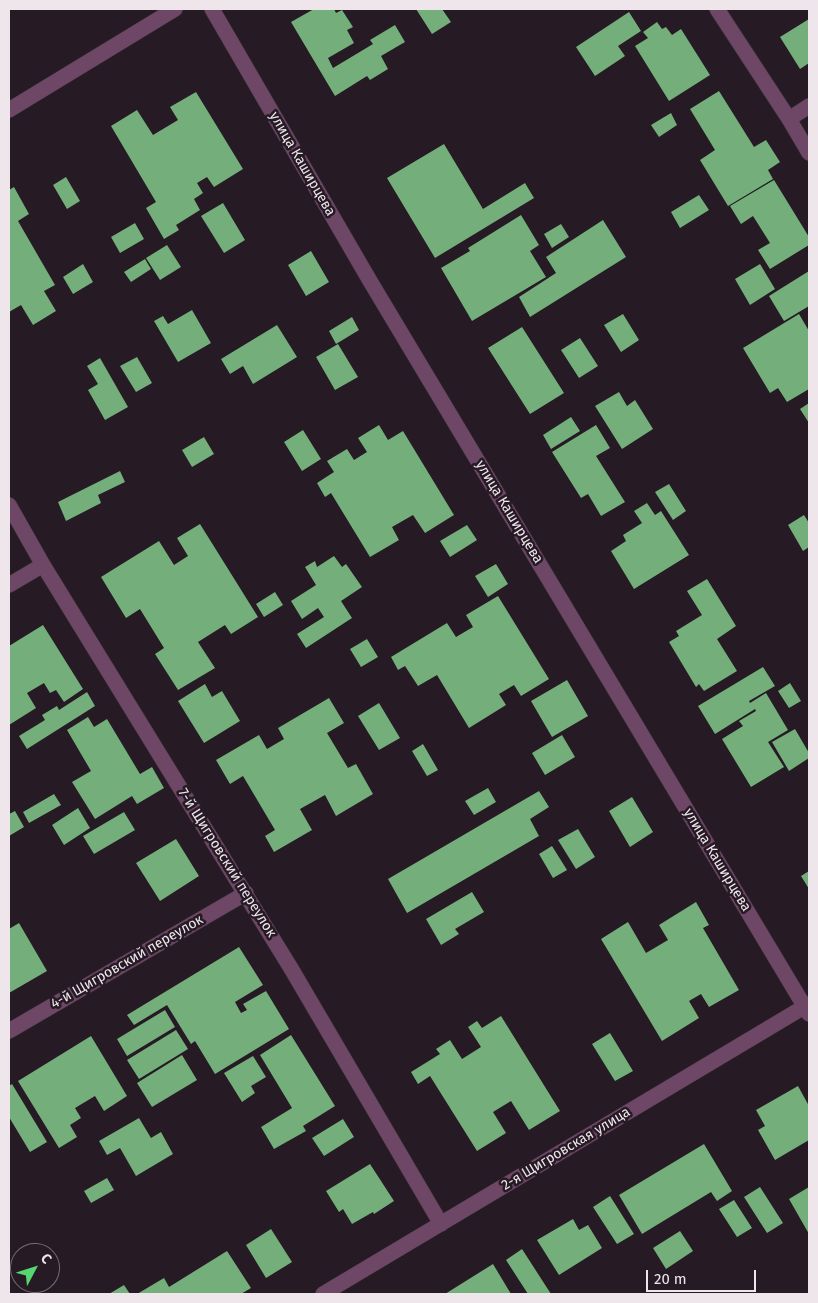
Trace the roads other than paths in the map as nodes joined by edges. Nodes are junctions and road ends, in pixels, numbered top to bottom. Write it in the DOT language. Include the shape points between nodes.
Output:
graph roads {
  1 [pos="175,9"];
  2 [pos="212,9"];
  3 [pos="717,9"];
  4 [pos="809,106"];
  5 [pos="9,110"];
  6 [pos="789,119"];
  7 [pos="809,153"];
  8 [pos="9,505"];
  9 [pos="43,565"];
  10 [pos="9,585"];
  11 [pos="246,893"];
  12 [pos="808,1008"];
  13 [pos="9,1032"];
  14 [pos="441,1224"];
  15 [pos="323,1294"];
  1 -- 5 [label="street"];
  2 -- 12 [label="street, улица Каширцева" via="370,281"];
  3 -- 6 [label="street"];
  4 -- 6 [label="street"];
  6 -- 7 [label="street"];
  8 -- 9 [label="street, 7-й Щигровский переулок"];
  9 -- 10 [label="street"];
  9 -- 11 [label="street, 7-й Щигровский переулок"];
  11 -- 13 [label="street, 4-й Щигровский переулок"];
  11 -- 14 [label="street, 7-й Щигровский переулок"];
  12 -- 14 [label="street, 2-я Щигровская улица"];
  14 -- 15 [label="street, 2-я Щигровская улица"];
}
